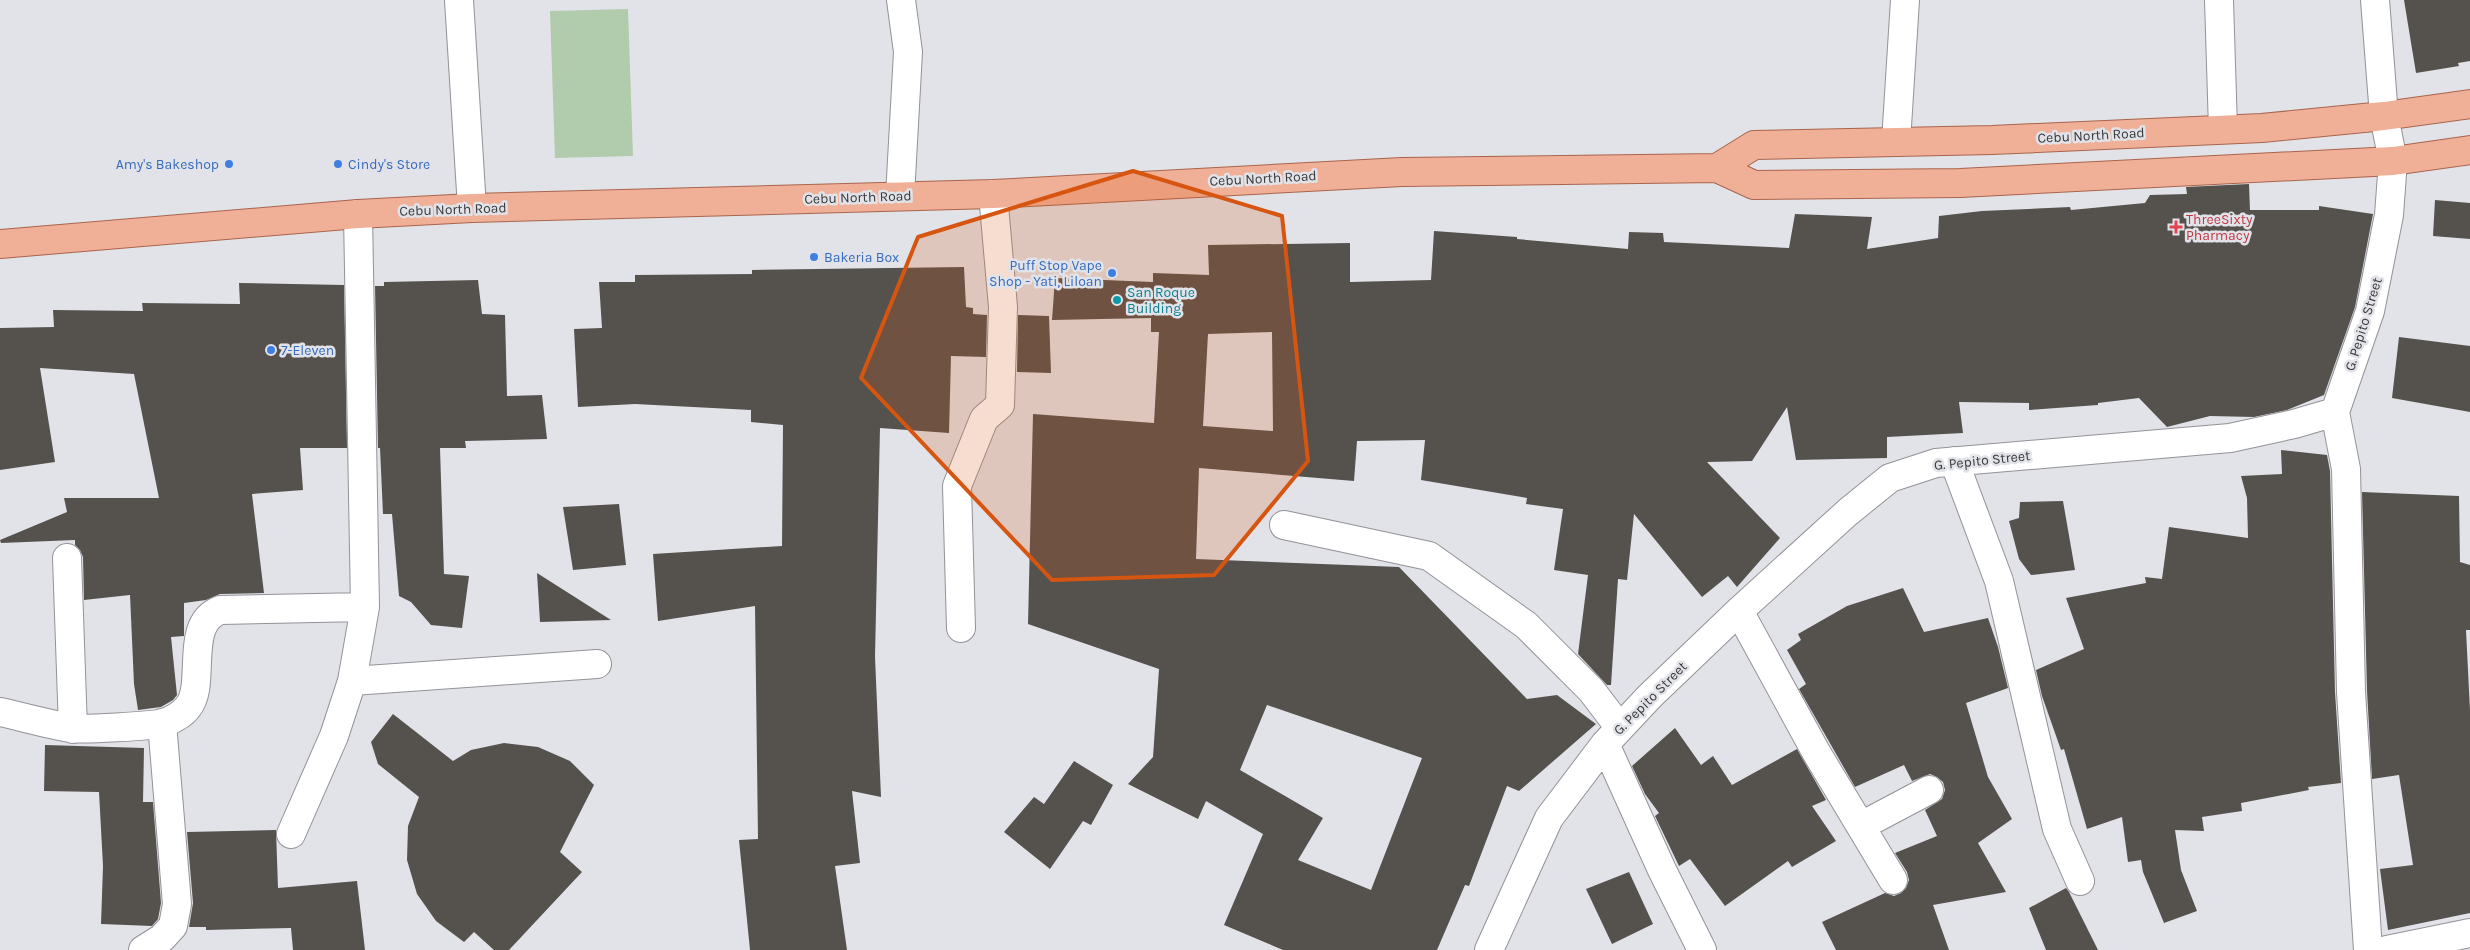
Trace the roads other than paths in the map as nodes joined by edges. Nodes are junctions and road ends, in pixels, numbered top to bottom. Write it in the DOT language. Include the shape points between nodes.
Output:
graph roads {
  1 [pos="459,0"];
  2 [pos="901,0"];
  3 [pos="1905,0"];
  4 [pos="2219,0"];
  5 [pos="2375,0"];
  6 [pos="2470,104"];
  7 [pos="2384,116"];
  8 [pos="2222,129"];
  9 [pos="1896,142"];
  10 [pos="2470,150"];
  11 [pos="2393,160"];
  12 [pos="1717,168"];
  13 [pos="993,194"];
  14 [pos="900,196"];
  15 [pos="472,208"];
  16 [pos="358,214"];
  17 [pos="0,244"];
  18 [pos="2334,412"];
  19 [pos="1954,461"];
  20 [pos="1284,526"];
  21 [pos="67,558"];
  22 [pos="365,607"];
  23 [pos="1739,611"];
  24 [pos="961,628"];
  25 [pos="597,664"];
  26 [pos="352,682"];
  27 [pos="0,712"];
  28 [pos="162,723"];
  29 [pos="73,728"];
  30 [pos="1612,736"];
  31 [pos="1929,790"];
  32 [pos="1861,826"];
  33 [pos="290,834"];
  34 [pos="1893,880"];
  35 [pos="2080,881"];
  36 [pos="2470,933"];
  37 [pos="143,950"];
  38 [pos="1489,950"];
  39 [pos="1702,950"];
  40 [pos="2368,950"];
  41 [pos="2386,950"];
  1 -- 15 [label="street"];
  2 -- 14 [label="street" via="908,52"];
  3 -- 9 [label="street"];
  4 -- 8 [label="street"];
  5 -- 7 [label="street, G. Pepito Street"];
  6 -- 7 [label="main road, Cebu North Road"];
  7 -- 8 [label="main road, Cebu North Road"];
  7 -- 11 [label="street, G. Pepito Street"];
  8 -- 9 [label="main road, Cebu North Road"];
  9 -- 12 [label="main road, Cebu North Road" via="1754,145"];
  10 -- 11 [label="main road, Cebu North Road"];
  11 -- 12 [label="main road, Cebu North Road" via="1931,183 1754,185"];
  11 -- 18 [label="street, G. Pepito Street" via="2390,215 2370,311"];
  12 -- 13 [label="main road, Cebu North Road" via="1402,172"];
  13 -- 14 [label="main road, Cebu North Road"];
  13 -- 24 [label="street" via="1003,307 1000,405 984,419 957,486"];
  14 -- 15 [label="main road, Cebu North Road"];
  15 -- 16 [label="main road, Cebu North Road"];
  16 -- 17 [label="main road, Cebu North Road"];
  16 -- 22 [label="street"];
  18 -- 19 [label="street, G. Pepito Street" via="2230,438"];
  18 -- 40 [label="street" via="2346,469 2351,692"];
  19 -- 23 [label="street, G. Pepito Street" via="1936,463 1890,478"];
  19 -- 35 [label="street" via="1999,581 2057,829"];
  20 -- 30 [label="street" via="1429,556 1526,625 1591,690"];
  21 -- 29 [label="street"];
  22 -- 26 [label="street"];
  22 -- 28 [label="street" via="220,610 210,614 199,642 193,698 180,714"];
  23 -- 30 [label="street, G. Pepito Street"];
  23 -- 32 [label="street" via="1816,752"];
  25 -- 26 [label="street"];
  26 -- 33 [label="street" via="334,736"];
  27 -- 29 [label="street"];
  28 -- 29 [label="street"];
  28 -- 37 [label="street" via="177,904 172,926 162,938"];
  30 -- 38 [label="street, G. Pepito Street" via="1549,818"];
  30 -- 39 [label="street" via="1662,870"];
  31 -- 32 [label="street"];
  32 -- 34 [label="street"];
  36 -- 41 [label="street"];
}
